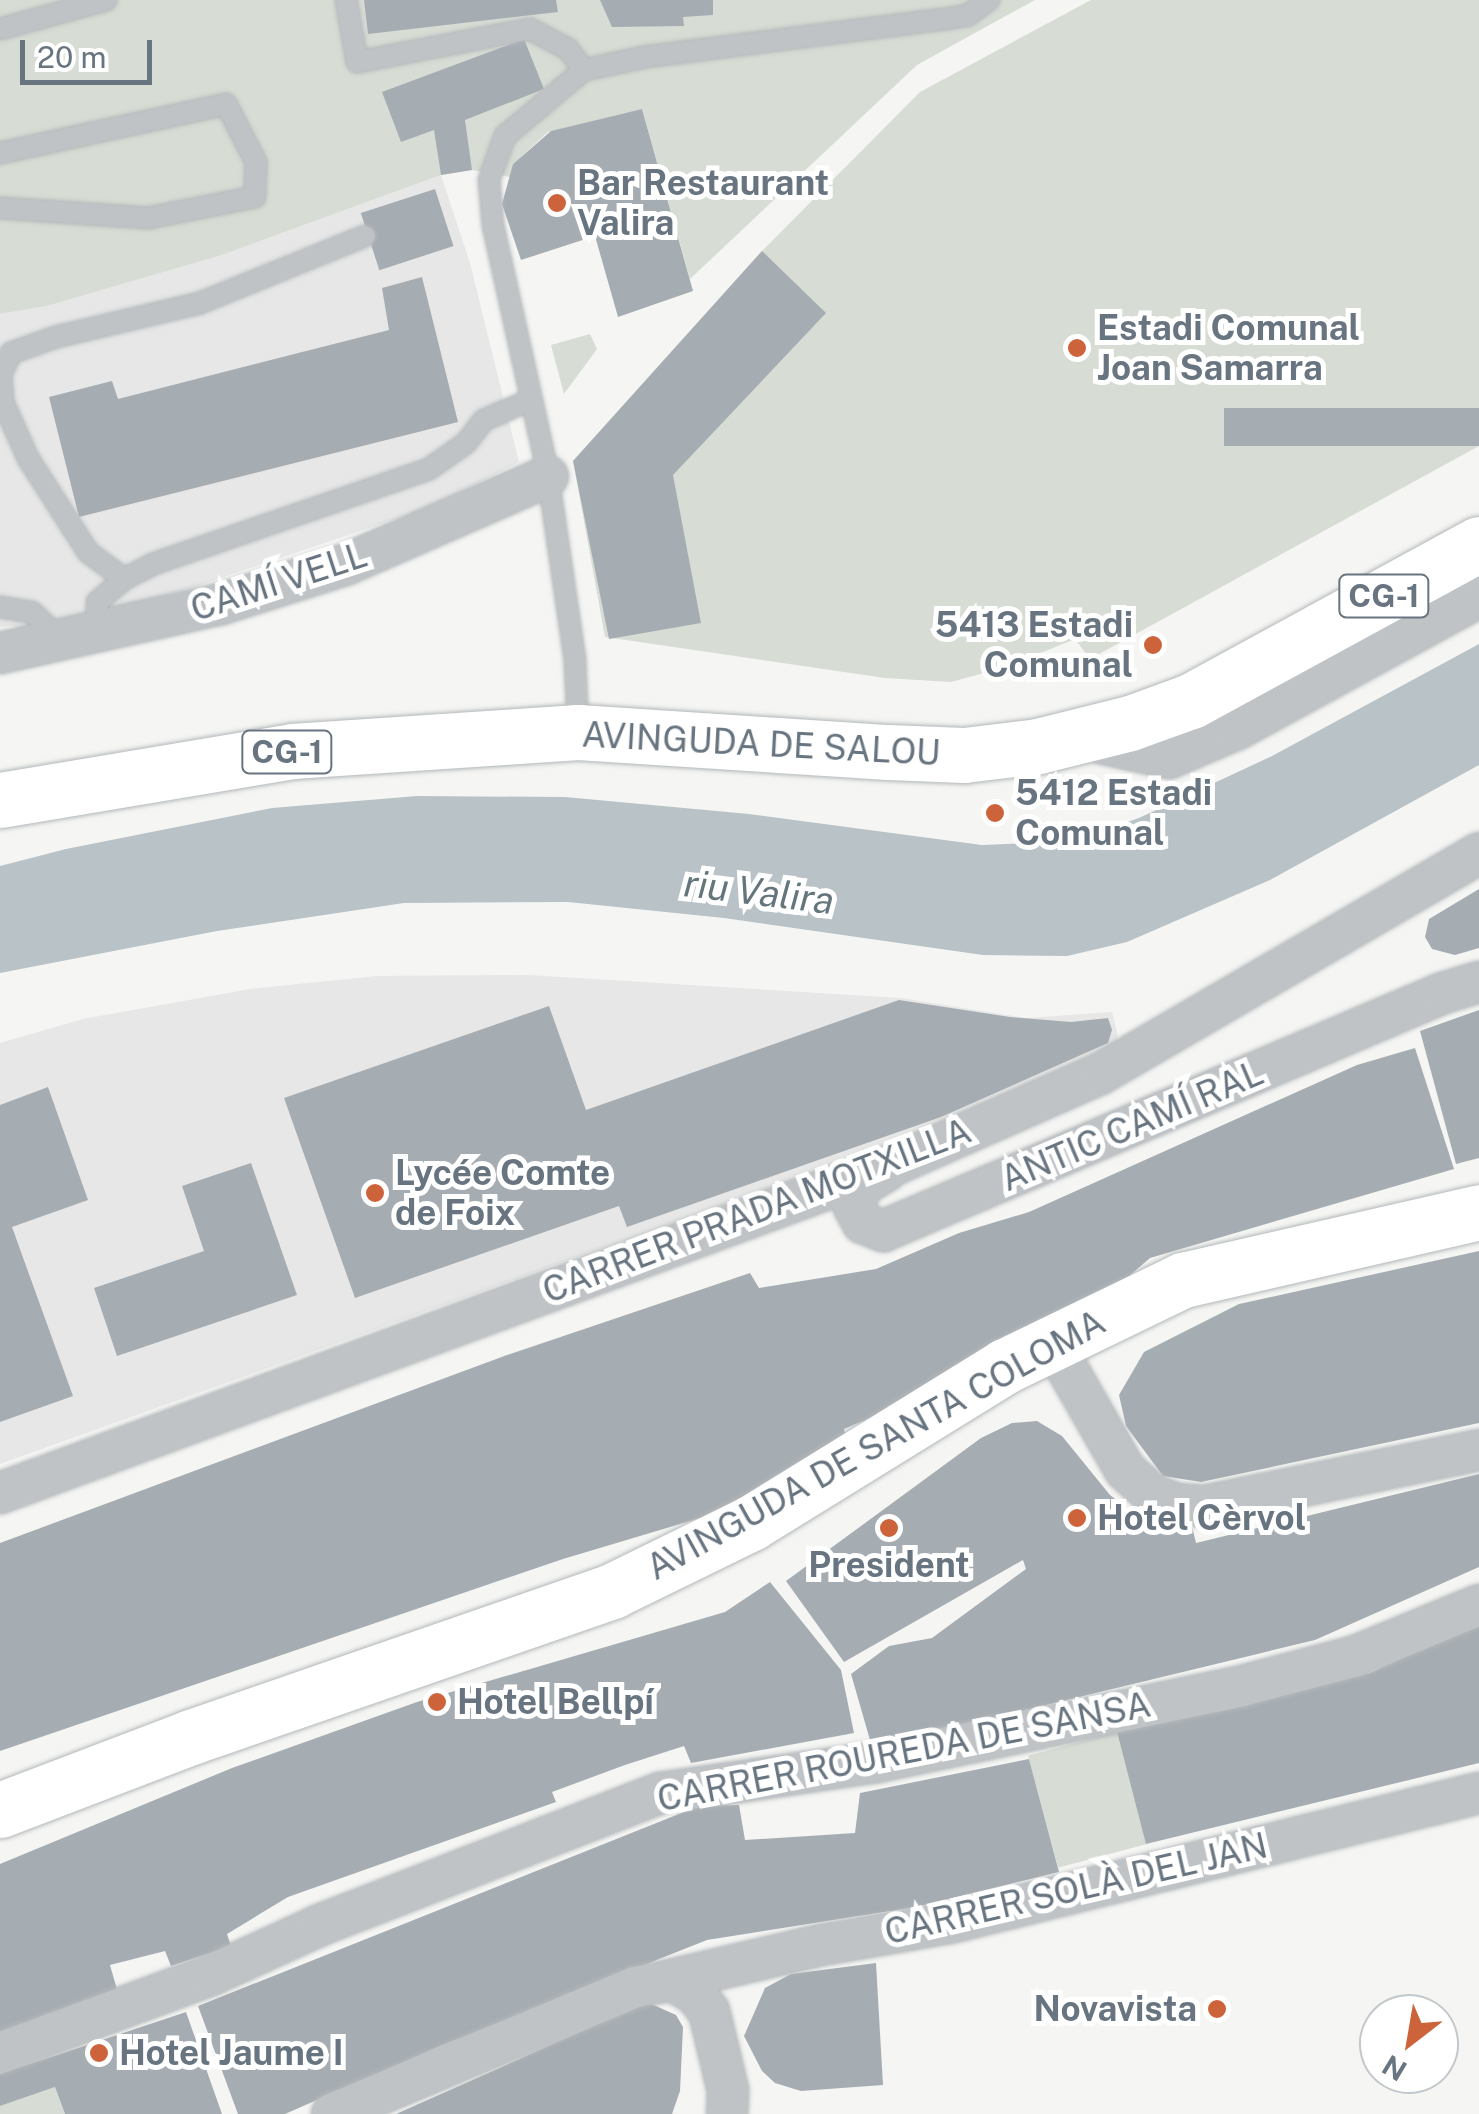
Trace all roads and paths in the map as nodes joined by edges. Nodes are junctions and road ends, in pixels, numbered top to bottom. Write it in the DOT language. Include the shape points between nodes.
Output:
graph roads {
  1 [pos="106,0"];
  2 [pos="346,0"];
  3 [pos="989,0"];
  4 [pos="0,29"];
  5 [pos="584,70"];
  6 [pos="0,153"];
  7 [pos="0,208"];
  8 [pos="365,236"];
  9 [pos="530,400"];
  10 [pos="548,476"];
  11 [pos="1479,544"];
  12 [pos="124,579"];
  13 [pos="1479,598"];
  14 [pos="0,608"];
  15 [pos="80,638"];
  16 [pos="0,653"];
  17 [pos="578,732"];
  18 [pos="1078,738"];
  19 [pos="0,800"];
  20 [pos="1479,852"];
  21 [pos="1479,982"];
  22 [pos="898,1163"];
  23 [pos="1479,1212"];
  24 [pos="1062,1357"];
  25 [pos="1479,1450"];
  26 [pos="0,1493"];
  27 [pos="1479,1605"];
  28 [pos="1479,1793"];
  29 [pos="0,1810"];
  30 [pos="671,1980"];
  31 [pos="0,2053"];
  32 [pos="332,2114"];
  33 [pos="727,2114"];
  1 -- 4 [label="lane"];
  2 -- 5 [label="lane" via="357,62 530,29 568,49"];
  3 -- 5 [label="lane" via="968,15"];
  5 -- 9 [label="lane" via="504,136 489,180"];
  6 -- 7 [label="lane" via="226,104 256,162 255,197 148,218"];
  8 -- 12 [label="lane" via="200,303 11,353 1,374 3,402 28,458 88,552"];
  9 -- 10 [label="lane"];
  9 -- 12 [label="lane" via="484,420 466,444 429,469"];
  10 -- 15 [label="street, CAMÍ VELL" via="346,564 221,604"];
  10 -- 17 [label="lane" via="576,660"];
  11 -- 18 [label="main road, AVINGUDA DE SALOU / CG-1" via="1191,700"];
  12 -- 15 [label="lane" via="97,602"];
  13 -- 18 [label="street" via="1237,729 1170,758"];
  14 -- 15 [label="lane" via="32,612"];
  15 -- 16 [label="street, CAMÍ VELL"];
  17 -- 18 [label="main road, AVINGUDA DE SALOU / CG-1" via="964,754"];
  17 -- 19 [label="main road, AVINGUDA DE SALOU / CG-1" via="292,752"];
  20 -- 22 [label="street, CARRER PRADA MOTXILLA" via="1100,1074"];
  21 -- 22 [label="street, ANTIC CAMÍ RAL" via="884,1231 862,1223 854,1207 861,1186"];
  22 -- 26 [label="street, CARRER PRADA MOTXILLA"];
  23 -- 24 [label="main road, AVINGUDA DE SANTA COLOMA" via="1366,1238 1228,1283"];
  24 -- 25 [label="street" via="1125,1470 1153,1495 1176,1504 1204,1506"];
  24 -- 29 [label="main road, AVINGUDA DE SANTA COLOMA" via="1005,1366 751,1523 612,1591"];
  27 -- 31 [label="street, CARRER ROUREDA DE SANSA" via="1356,1656 1242,1686 876,1762 660,1793"];
  28 -- 30 [label="street, CARRER SOLÀ DEL JAN" via="949,1923"];
  30 -- 32 [label="street, CARRER SOLÀ DEL JAN" via="636,1987"];
  30 -- 33 [label="street" via="708,2010 728,2090"];
}
